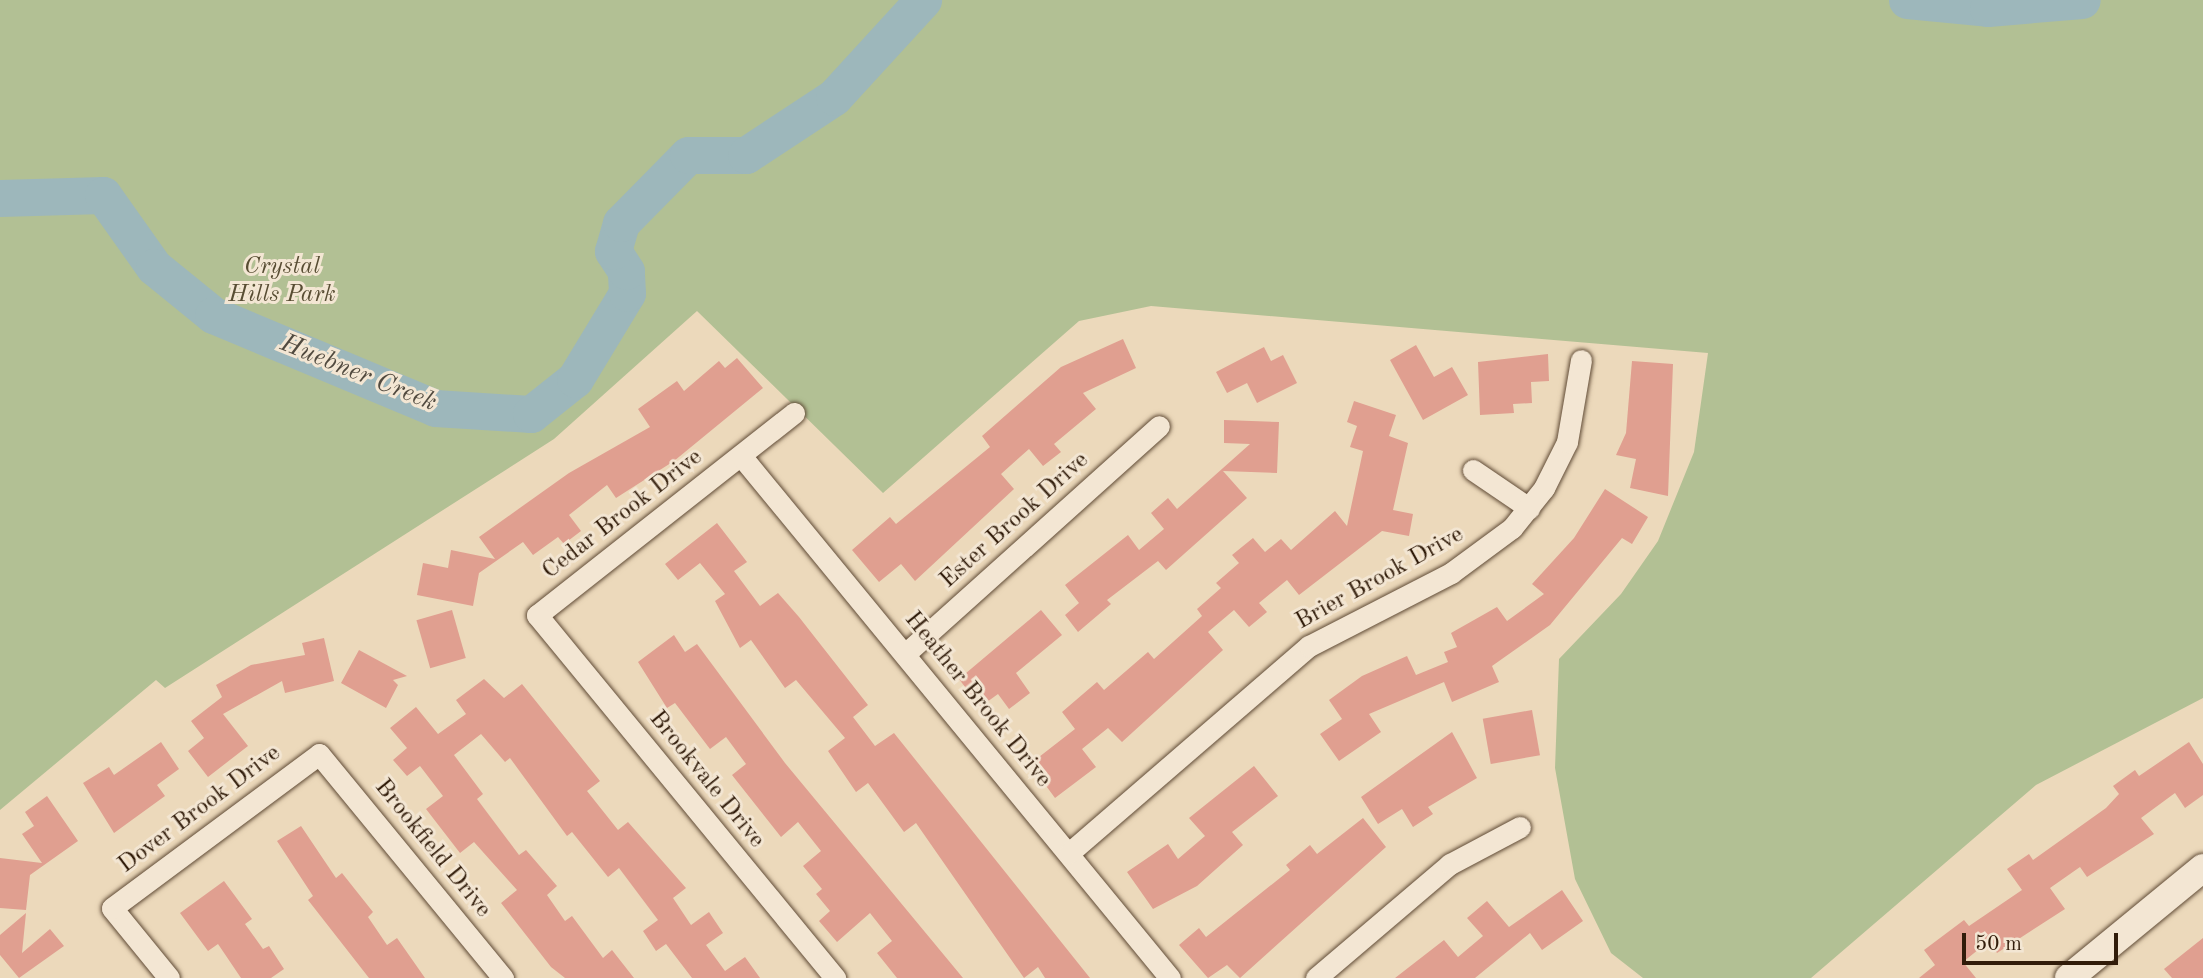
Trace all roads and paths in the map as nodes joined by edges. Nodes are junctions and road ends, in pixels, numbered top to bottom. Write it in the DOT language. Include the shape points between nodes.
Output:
graph roads {
  1 [pos="1581,360"];
  2 [pos="794,413"];
  3 [pos="1159,426"];
  4 [pos="742,457"];
  5 [pos="1473,470"];
  6 [pos="1529,508"];
  7 [pos="537,615"];
  8 [pos="905,654"];
  9 [pos="319,754"];
  10 [pos="1520,827"];
  11 [pos="1069,853"];
  12 [pos="2203,868"];
  13 [pos="169,978"];
  14 [pos="503,978"];
  15 [pos="835,978"];
  16 [pos="1170,978"];
  17 [pos="1317,978"];
  18 [pos="2069,978"];
  1 -- 6 [label="street, Brier Brook Drive" via="1567,442"];
  2 -- 4 [label="street, Cedar Brook Drive"];
  3 -- 8 [label="street, Ester Brook Drive"];
  4 -- 7 [label="street, Cedar Brook Drive"];
  4 -- 8 [label="street, Heather Brook Drive"];
  5 -- 6 [label="street"];
  6 -- 11 [label="street, Brier Brook Drive" via="1473,560 1309,646"];
  7 -- 15 [label="street, Brookvale Drive"];
  8 -- 11 [label="street, Heather Brook Drive"];
  9 -- 13 [label="street, Dover Brook Drive" via="112,908"];
  9 -- 14 [label="street, Brookfield Drive"];
  10 -- 17 [label="street" via="1450,864"];
  11 -- 16 [label="street, Heather Brook Drive"];
  12 -- 18 [label="street"];
}
